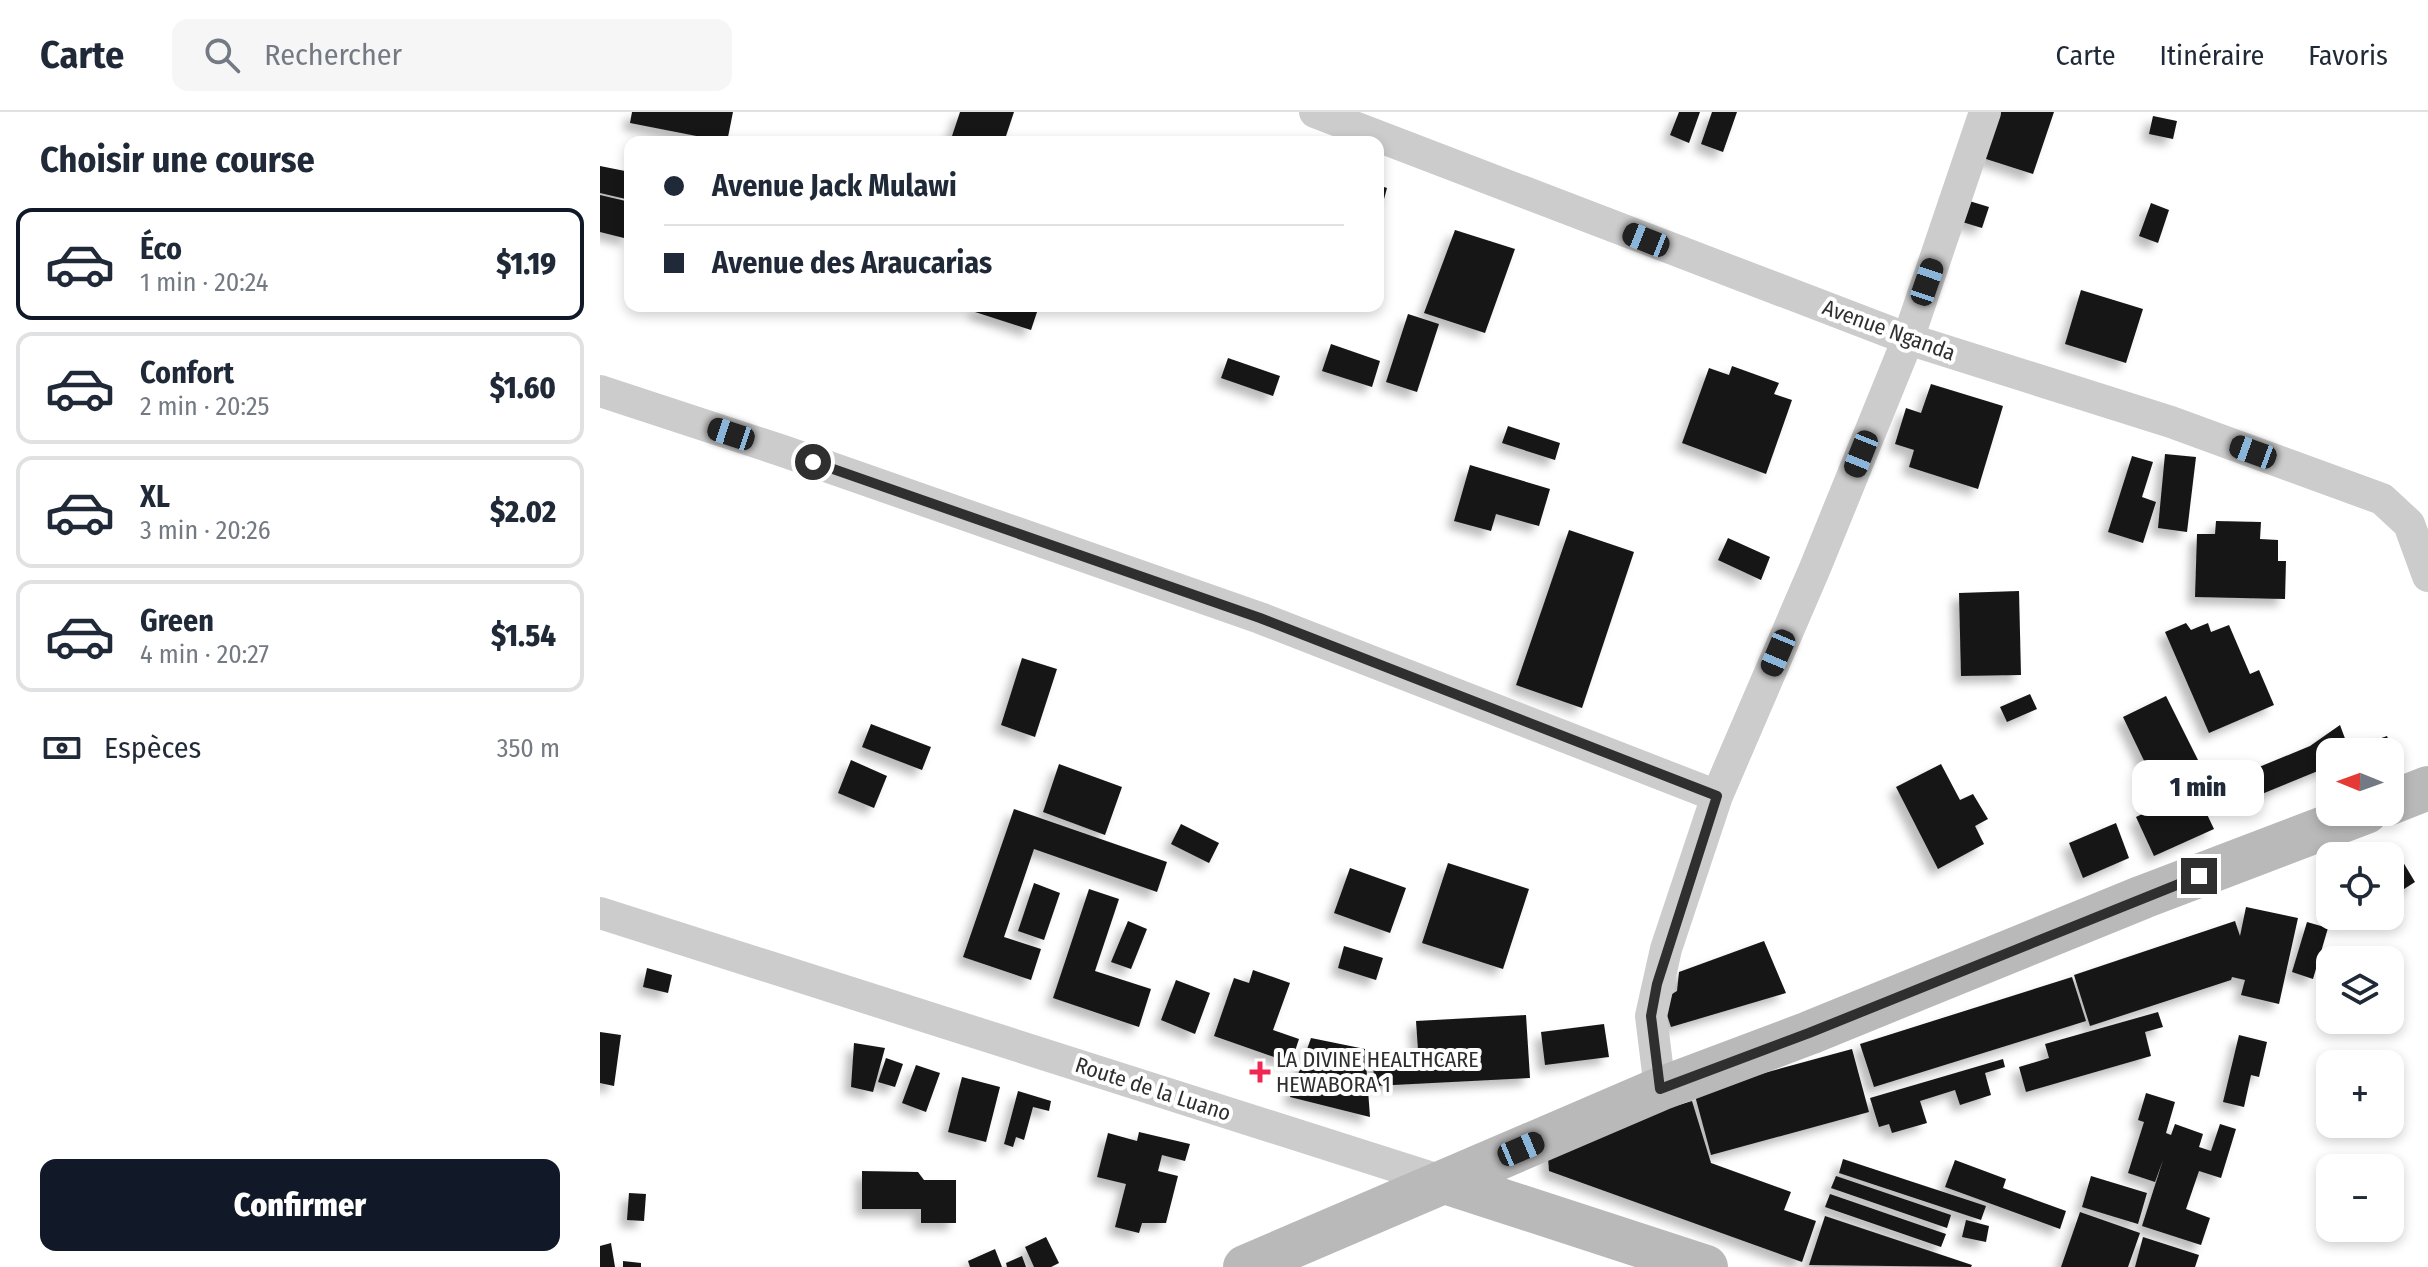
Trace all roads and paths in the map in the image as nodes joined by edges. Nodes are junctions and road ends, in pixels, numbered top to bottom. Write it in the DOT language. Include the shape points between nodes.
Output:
graph roads {
  1 [pos="1315,112"];
  2 [pos="1985,112"];
  3 [pos="1378,136"];
  4 [pos="1384,138"];
  5 [pos="1908,339"];
  6 [pos="600,391"];
  7 [pos="2428,576"];
  8 [pos="2428,788"];
  9 [pos="1717,796"];
  10 [pos="2404,797"];
  11 [pos="2329,826"];
  12 [pos="600,913"];
  13 [pos="1660,1089"];
  14 [pos="1445,1182"];
  15 [pos="1245,1267"];
  16 [pos="1706,1267"];
  1 -- 3 [label="street, Avenue Nganda"];
  2 -- 5 [label="street"];
  4 -- 5 [label="street, Avenue Nganda"];
  5 -- 7 [label="street, Avenue Nganda" via="2171,422 2382,499 2409,524"];
  5 -- 9 [label="street"];
  6 -- 9 [label="street" via="1260,618"];
  8 -- 10 [label="street"];
  9 -- 13 [label="street" via="1657,984 1651,1016"];
  11 -- 13 [label="street"];
  12 -- 14 [label="street, Route de la Luano"];
  13 -- 14 [label="street"];
  14 -- 15 [label="street"];
  14 -- 16 [label="street, Route de la Luano"];
}
